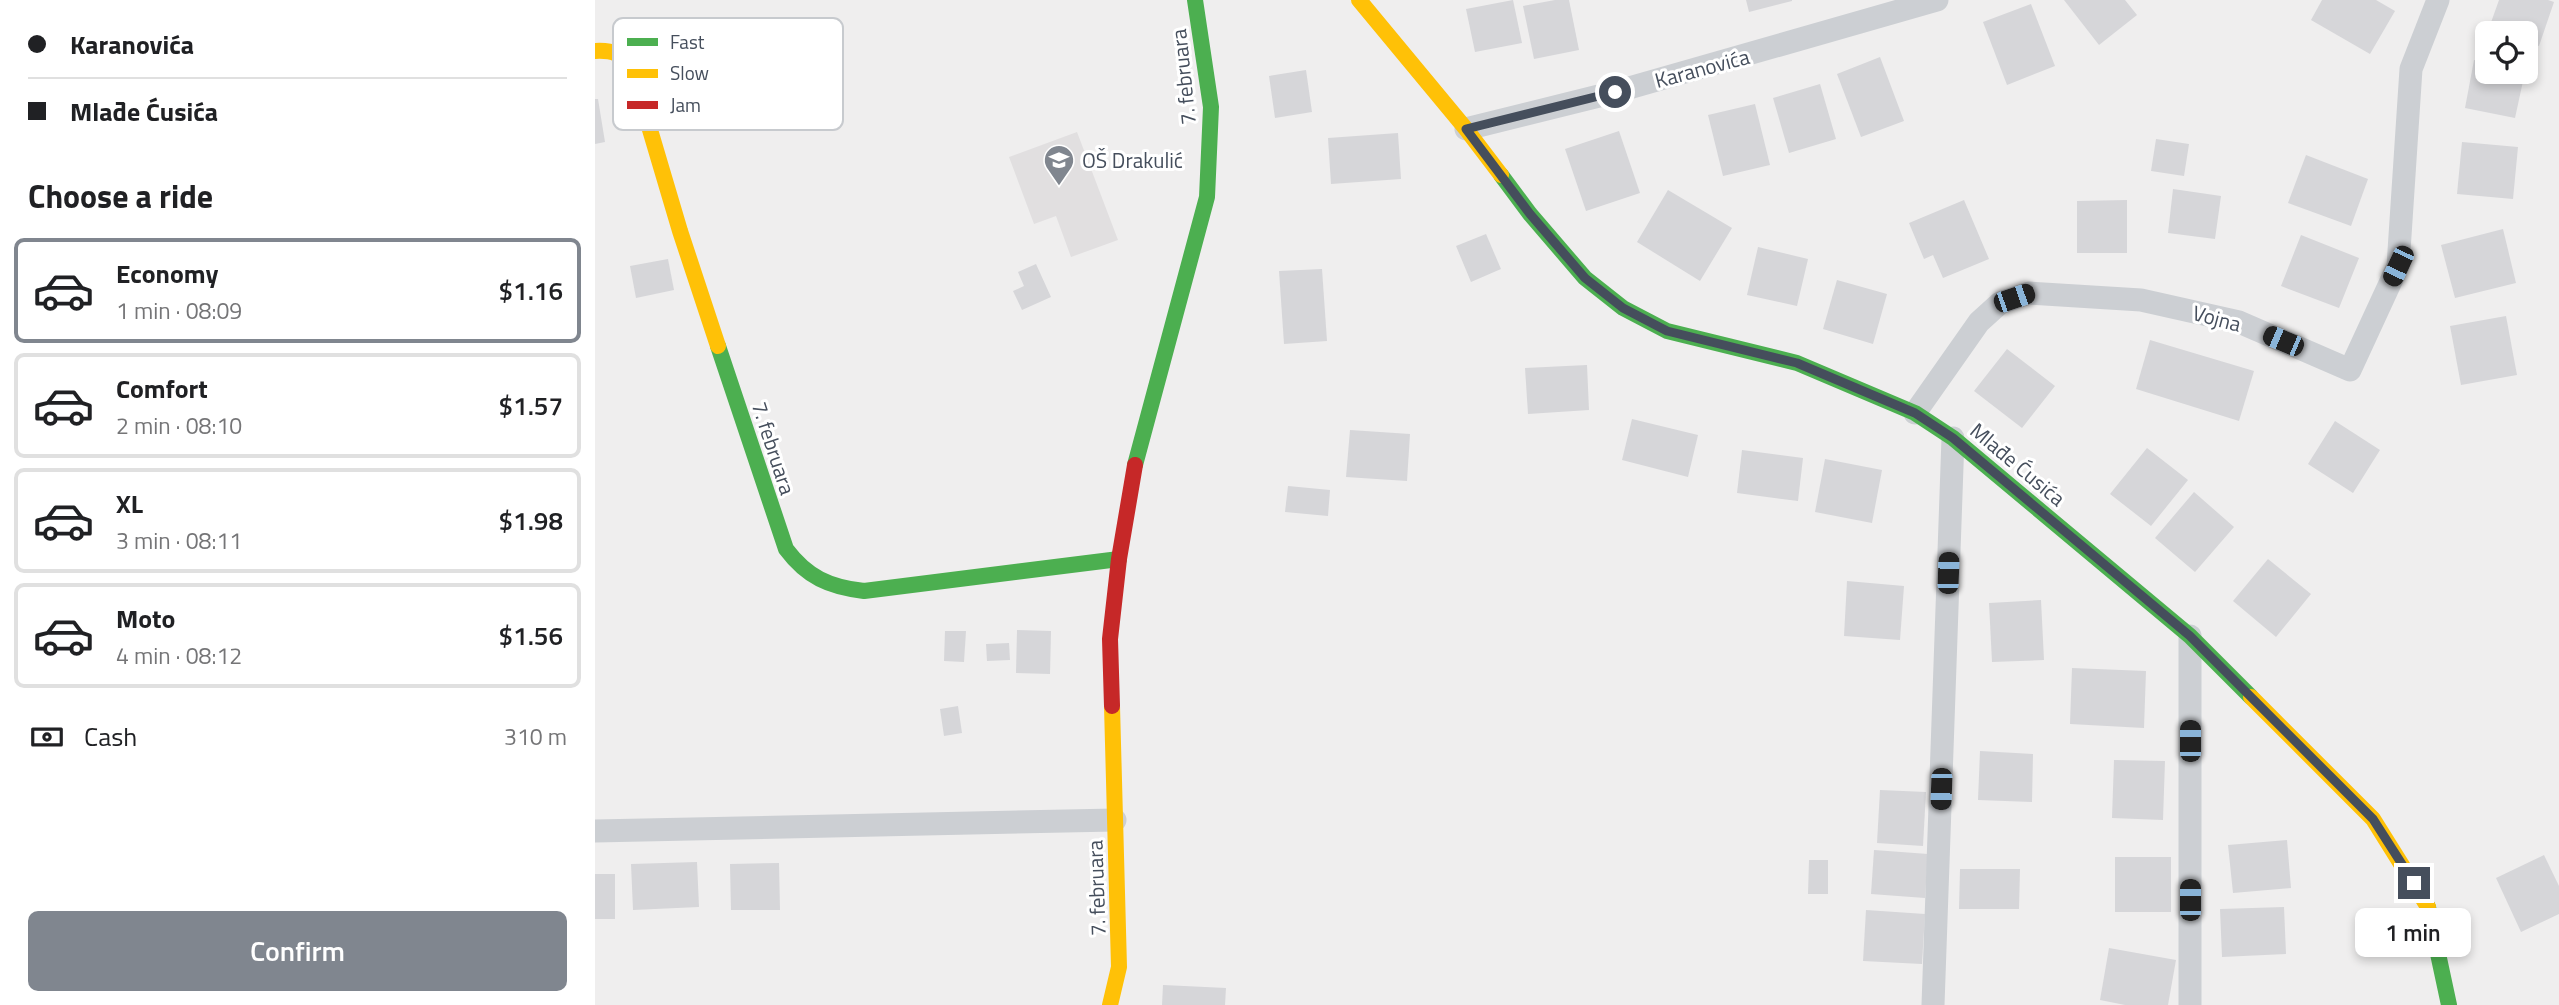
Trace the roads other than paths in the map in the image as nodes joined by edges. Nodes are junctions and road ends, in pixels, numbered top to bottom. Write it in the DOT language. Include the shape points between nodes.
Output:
graph roads {
  1 [pos="1195,0"];
  2 [pos="1359,0"];
  3 [pos="1937,0"];
  4 [pos="2438,0"];
  5 [pos="613,50"];
  6 [pos="595,51"];
  7 [pos="1466,129"];
  8 [pos="650,130"];
  9 [pos="1915,413"];
  10 [pos="1953,438"];
  11 [pos="1119,559"];
  12 [pos="2190,636"];
  13 [pos="1115,820"];
  14 [pos="595,831"];
  15 [pos="1110,1005"];
  16 [pos="1933,1005"];
  17 [pos="2190,1005"];
  18 [pos="2449,1005"];
  1 -- 11 [label="street, 7. februara" via="1211,107 1207,197 1138,450"];
  2 -- 7 [label="street, Mlađe Ćusića"];
  3 -- 7 [label="street, Karanovića" via="1615,92"];
  4 -- 9 [label="street, Vojna" via="2411,69 2398,266 2350,370 2227,319 2141,299 2029,293 2000,303 1979,322"];
  5 -- 6 [label="street, 7. februara"];
  7 -- 9 [label="street, Mlađe Ćusića" via="1585,278 1623,308 1667,331 1797,363"];
  8 -- 11 [label="street, 7. februara" via="786,549 799,568 819,583 864,591"];
  9 -- 10 [label="street, Mlađe Ćusića"];
  10 -- 12 [label="street, Mlađe Ćusića"];
  10 -- 16 [label="street"];
  11 -- 13 [label="street, 7. februara" via="1110,639"];
  12 -- 17 [label="street"];
  12 -- 18 [label="street, Mlađe Ćusića" via="2373,819 2427,905"];
  13 -- 14 [label="street"];
  13 -- 15 [label="street, 7. februara" via="1119,967"];
}
